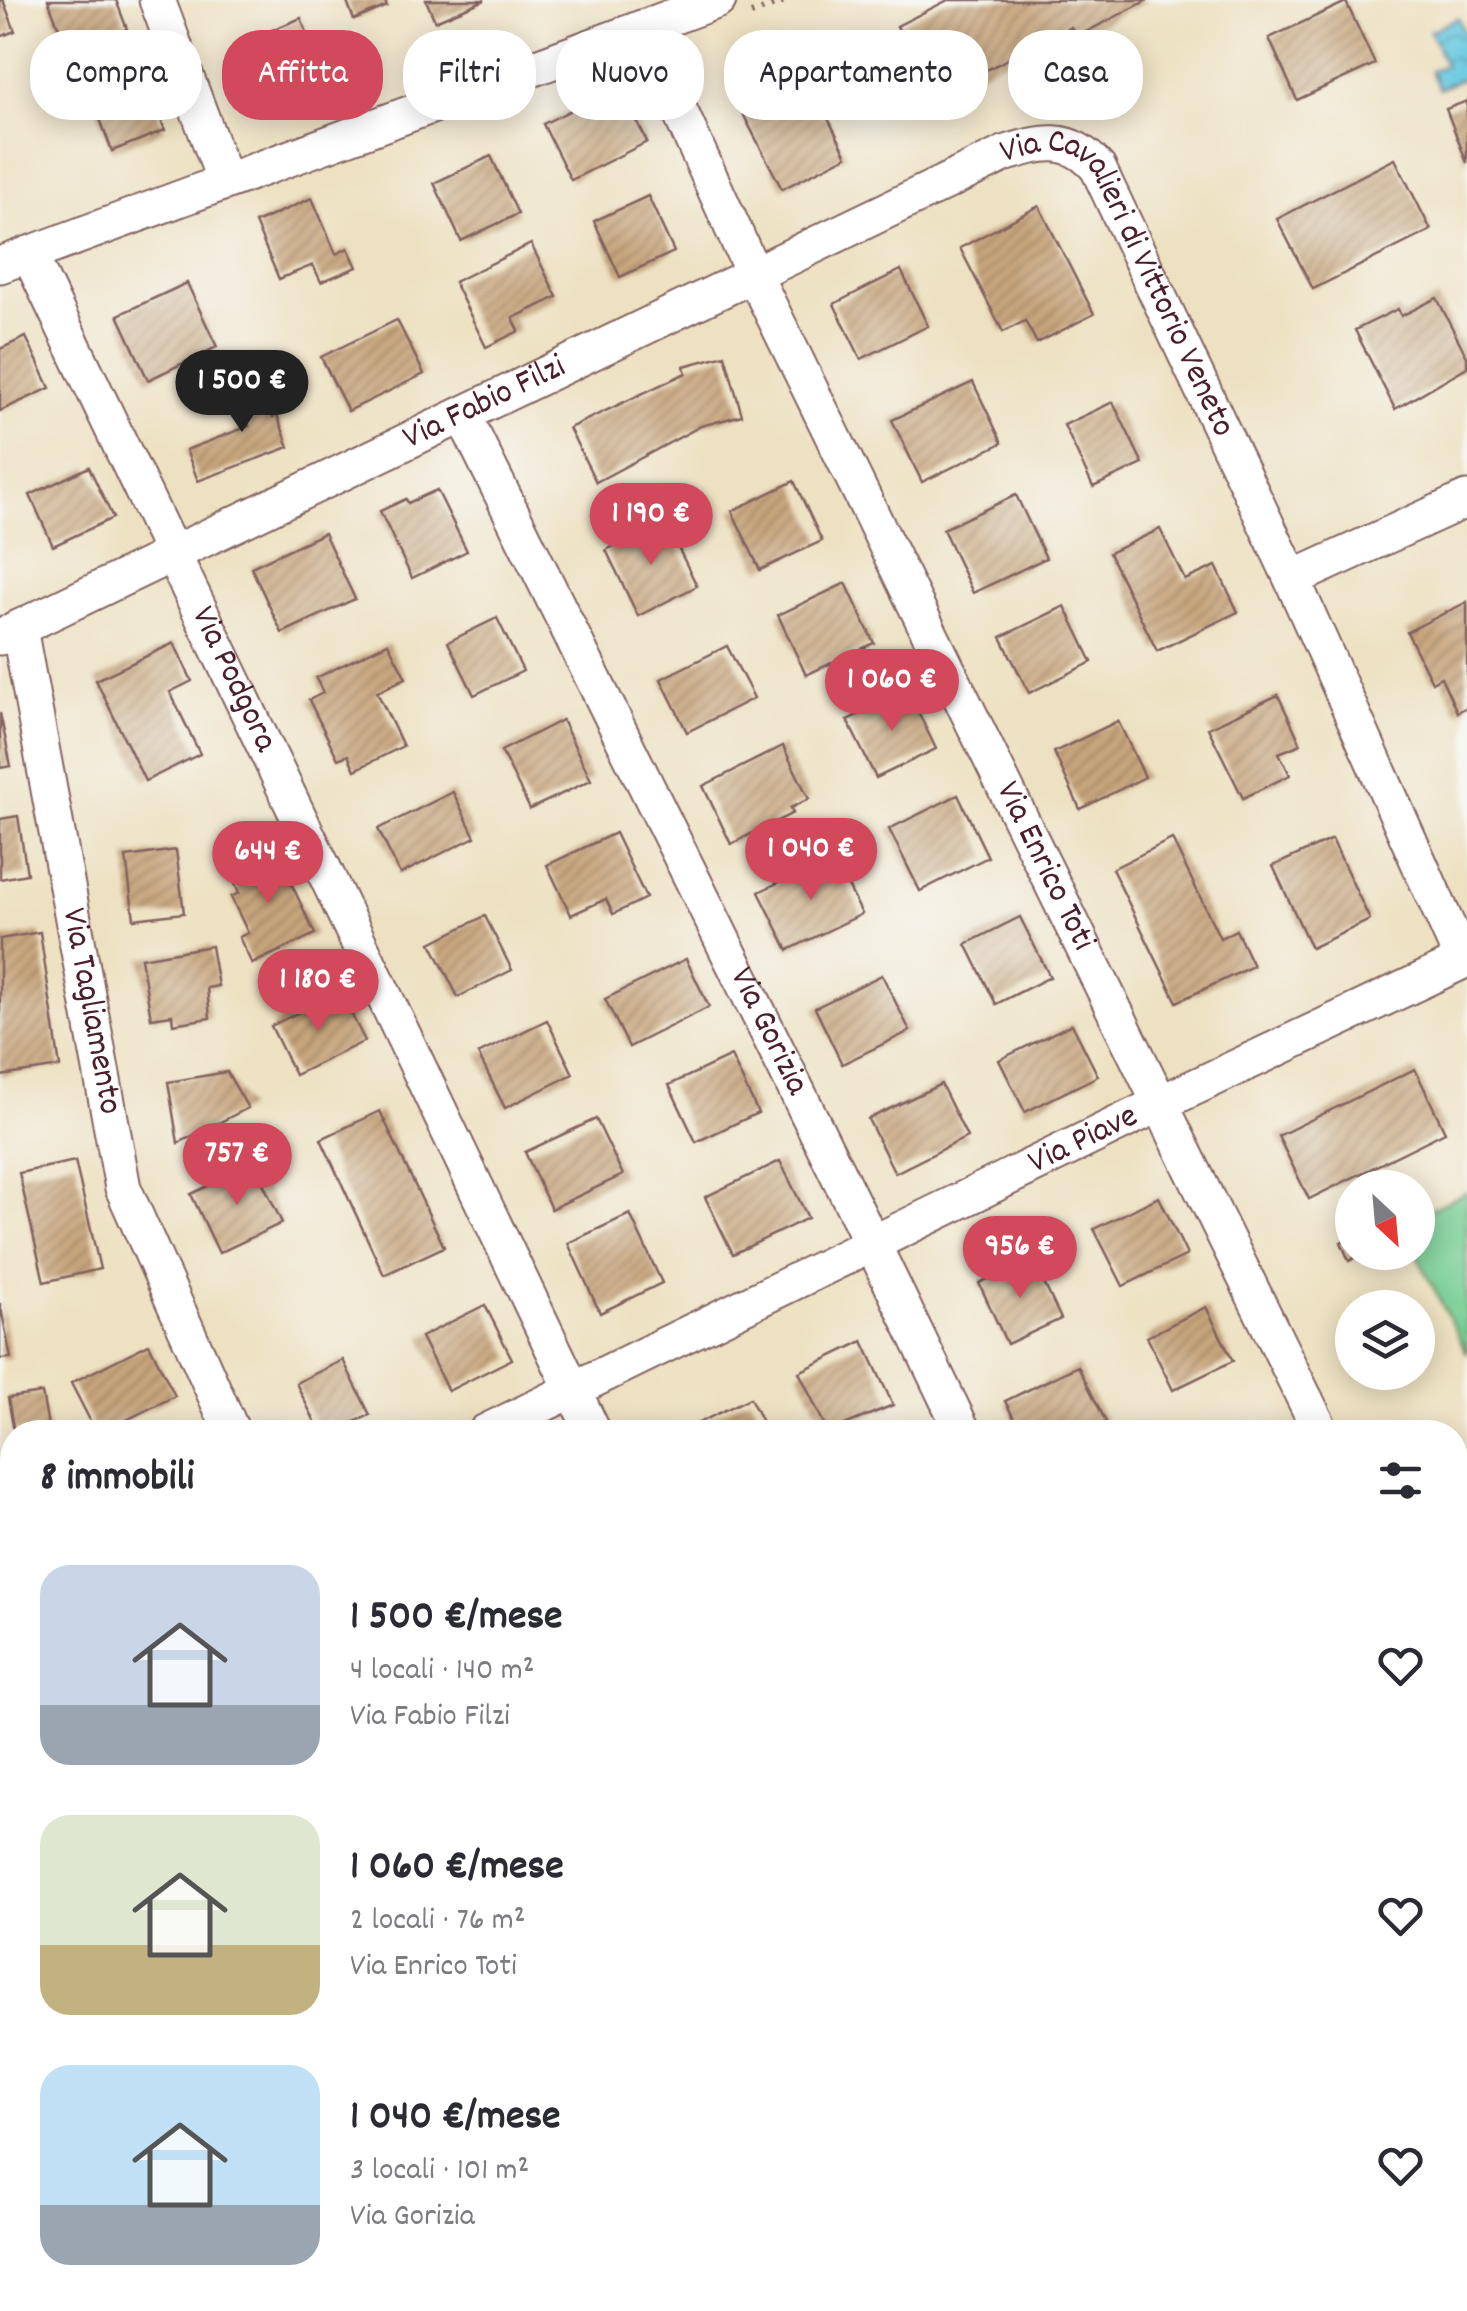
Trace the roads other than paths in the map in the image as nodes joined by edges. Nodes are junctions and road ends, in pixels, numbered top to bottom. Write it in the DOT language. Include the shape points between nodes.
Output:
graph roads {
  1 [pos="157,0"];
  2 [pos="707,2"];
  3 [pos="642,28"];
  4 [pos="225,182"];
  5 [pos="14,259"];
  6 [pos="754,276"];
  7 [pos="463,415"];
  8 [pos="1467,499"];
  9 [pos="172,553"];
  10 [pos="1292,579"];
  11 [pos="10,633"];
  12 [pos="1465,960"];
  13 [pos="1161,1103"];
  14 [pos="874,1245"];
  15 [pos="572,1392"];
  16 [pos="227,1420"];
  17 [pos="512,1420"];
  18 [pos="587,1420"];
  19 [pos="957,1420"];
  20 [pos="1314,1420"];
  1 -- 4 [label="street"];
  2 -- 3 [label="street"];
  3 -- 4 [label="street"];
  3 -- 6 [label="street, Via Enrico Toti"];
  4 -- 5 [label="street"];
  5 -- 9 [label="street, Via Podgora"];
  6 -- 7 [label="street, Via Fabio Filzi"];
  6 -- 10 [label="street, Via Cavalieri di Vittorio Veneto" via="1004,154 1036,144 1082,150 1098,168"];
  6 -- 13 [label="street, Via Enrico Toti"];
  7 -- 9 [label="street, Via Fabio Filzi"];
  7 -- 14 [label="street, Via Gorizia"];
  8 -- 10 [label="street"];
  9 -- 11 [label="street, Via Fabio Filzi"];
  9 -- 15 [label="street, Via Podgora"];
  10 -- 12 [label="street, Via Cavalieri di Vittorio Veneto"];
  11 -- 16 [label="street, Via Tagliamento" via="123,1188"];
  12 -- 13 [label="street, Via Piave"];
  13 -- 14 [label="street, Via Piave"];
  13 -- 20 [label="street, Via Enrico Toti"];
  14 -- 15 [label="street, Via Piave"];
  14 -- 19 [label="street, Via Gorizia"];
  15 -- 17 [label="street, Via Piave"];
  15 -- 18 [label="street, Via Podgora"];
}
